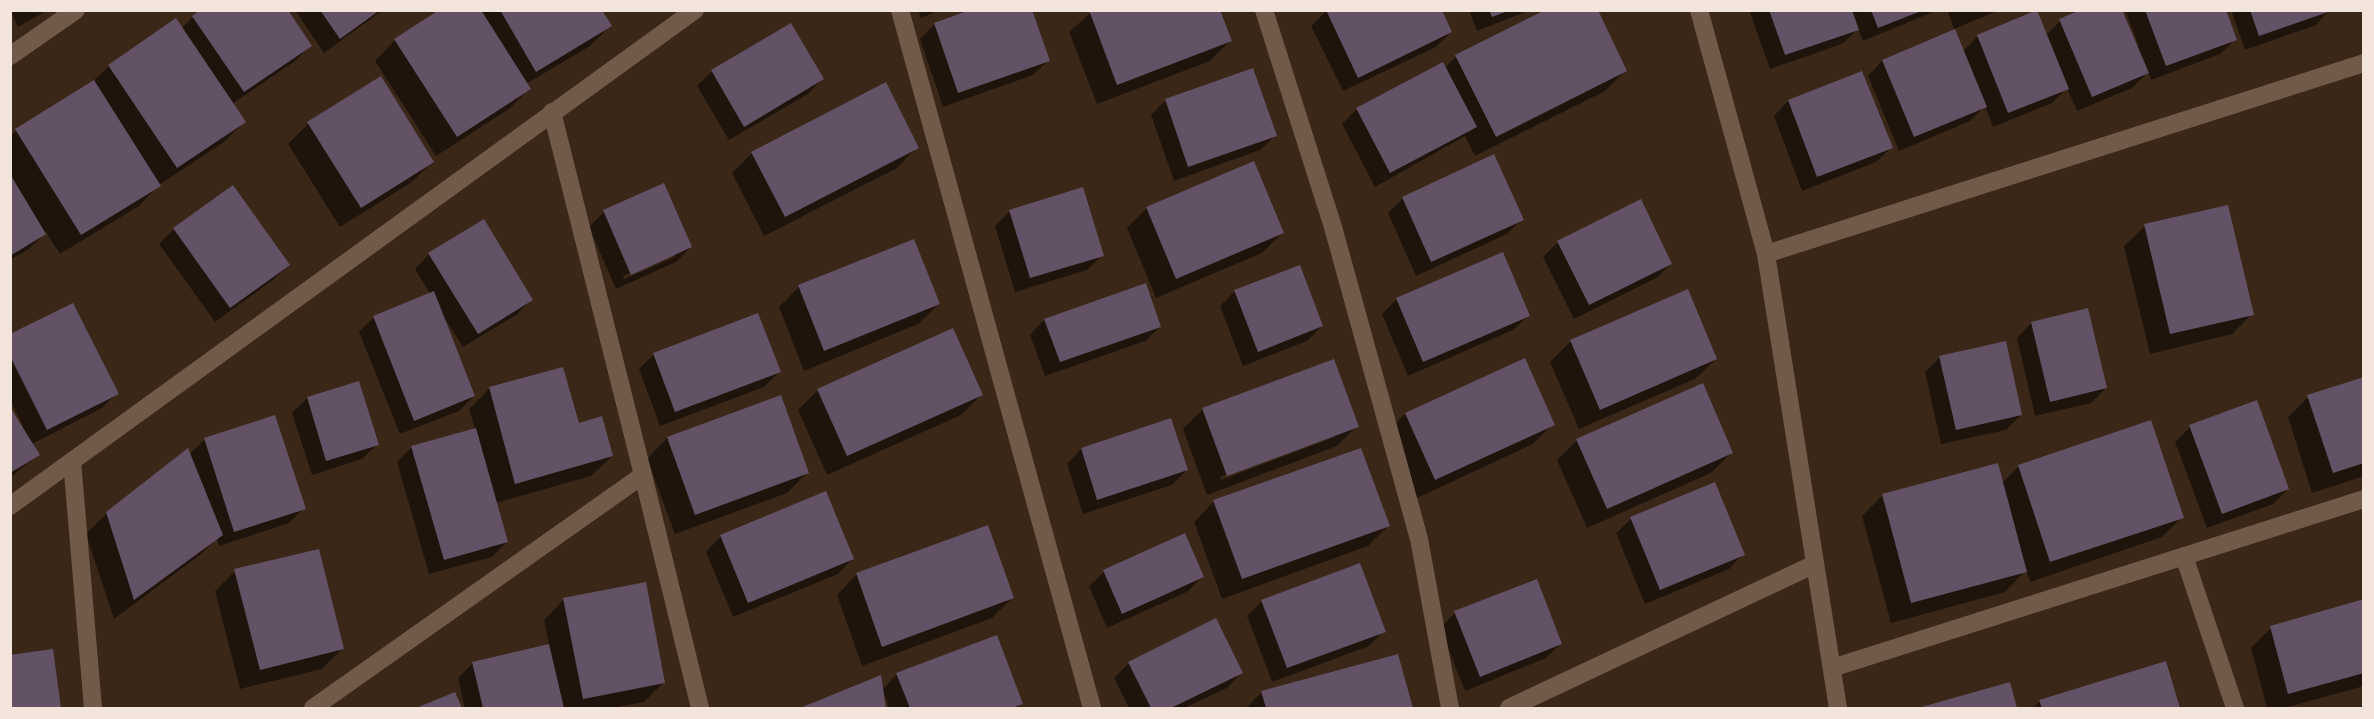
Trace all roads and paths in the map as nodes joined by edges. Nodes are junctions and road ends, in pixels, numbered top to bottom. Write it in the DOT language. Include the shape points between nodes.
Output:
graph roads {
  1 [pos="76,10"];
  2 [pos="695,10"];
  3 [pos="900,10"];
  4 [pos="1264,10"];
  5 [pos="1699,10"];
  6 [pos="10,56"];
  7 [pos="2364,63"];
  8 [pos="552,112"];
  9 [pos="1766,254"];
  10 [pos="72,461"];
  11 [pos="643,475"];
  12 [pos="2364,499"];
  13 [pos="10,506"];
  14 [pos="2184,556"];
  15 [pos="1815,564"];
  16 [pos="1832,668"];
  17 [pos="93,708"];
  18 [pos="313,708"];
  19 [pos="700,708"];
  20 [pos="1092,708"];
  21 [pos="1450,708"];
  22 [pos="1509,708"];
  23 [pos="1838,708"];
  24 [pos="2235,708"];
  1 -- 6 [label="street"];
  2 -- 8 [label="street"];
  3 -- 20 [label="street"];
  4 -- 21 [label="street" via="1333,227 1419,539"];
  5 -- 9 [label="street"];
  7 -- 9 [label="street"];
  8 -- 10 [label="street"];
  8 -- 11 [label="street"];
  9 -- 15 [label="street"];
  10 -- 13 [label="street"];
  10 -- 17 [label="street"];
  11 -- 18 [label="street"];
  11 -- 19 [label="street"];
  12 -- 14 [label="street"];
  14 -- 16 [label="street"];
  14 -- 24 [label="street"];
  15 -- 16 [label="street"];
  15 -- 22 [label="street"];
  16 -- 23 [label="street"];
}
